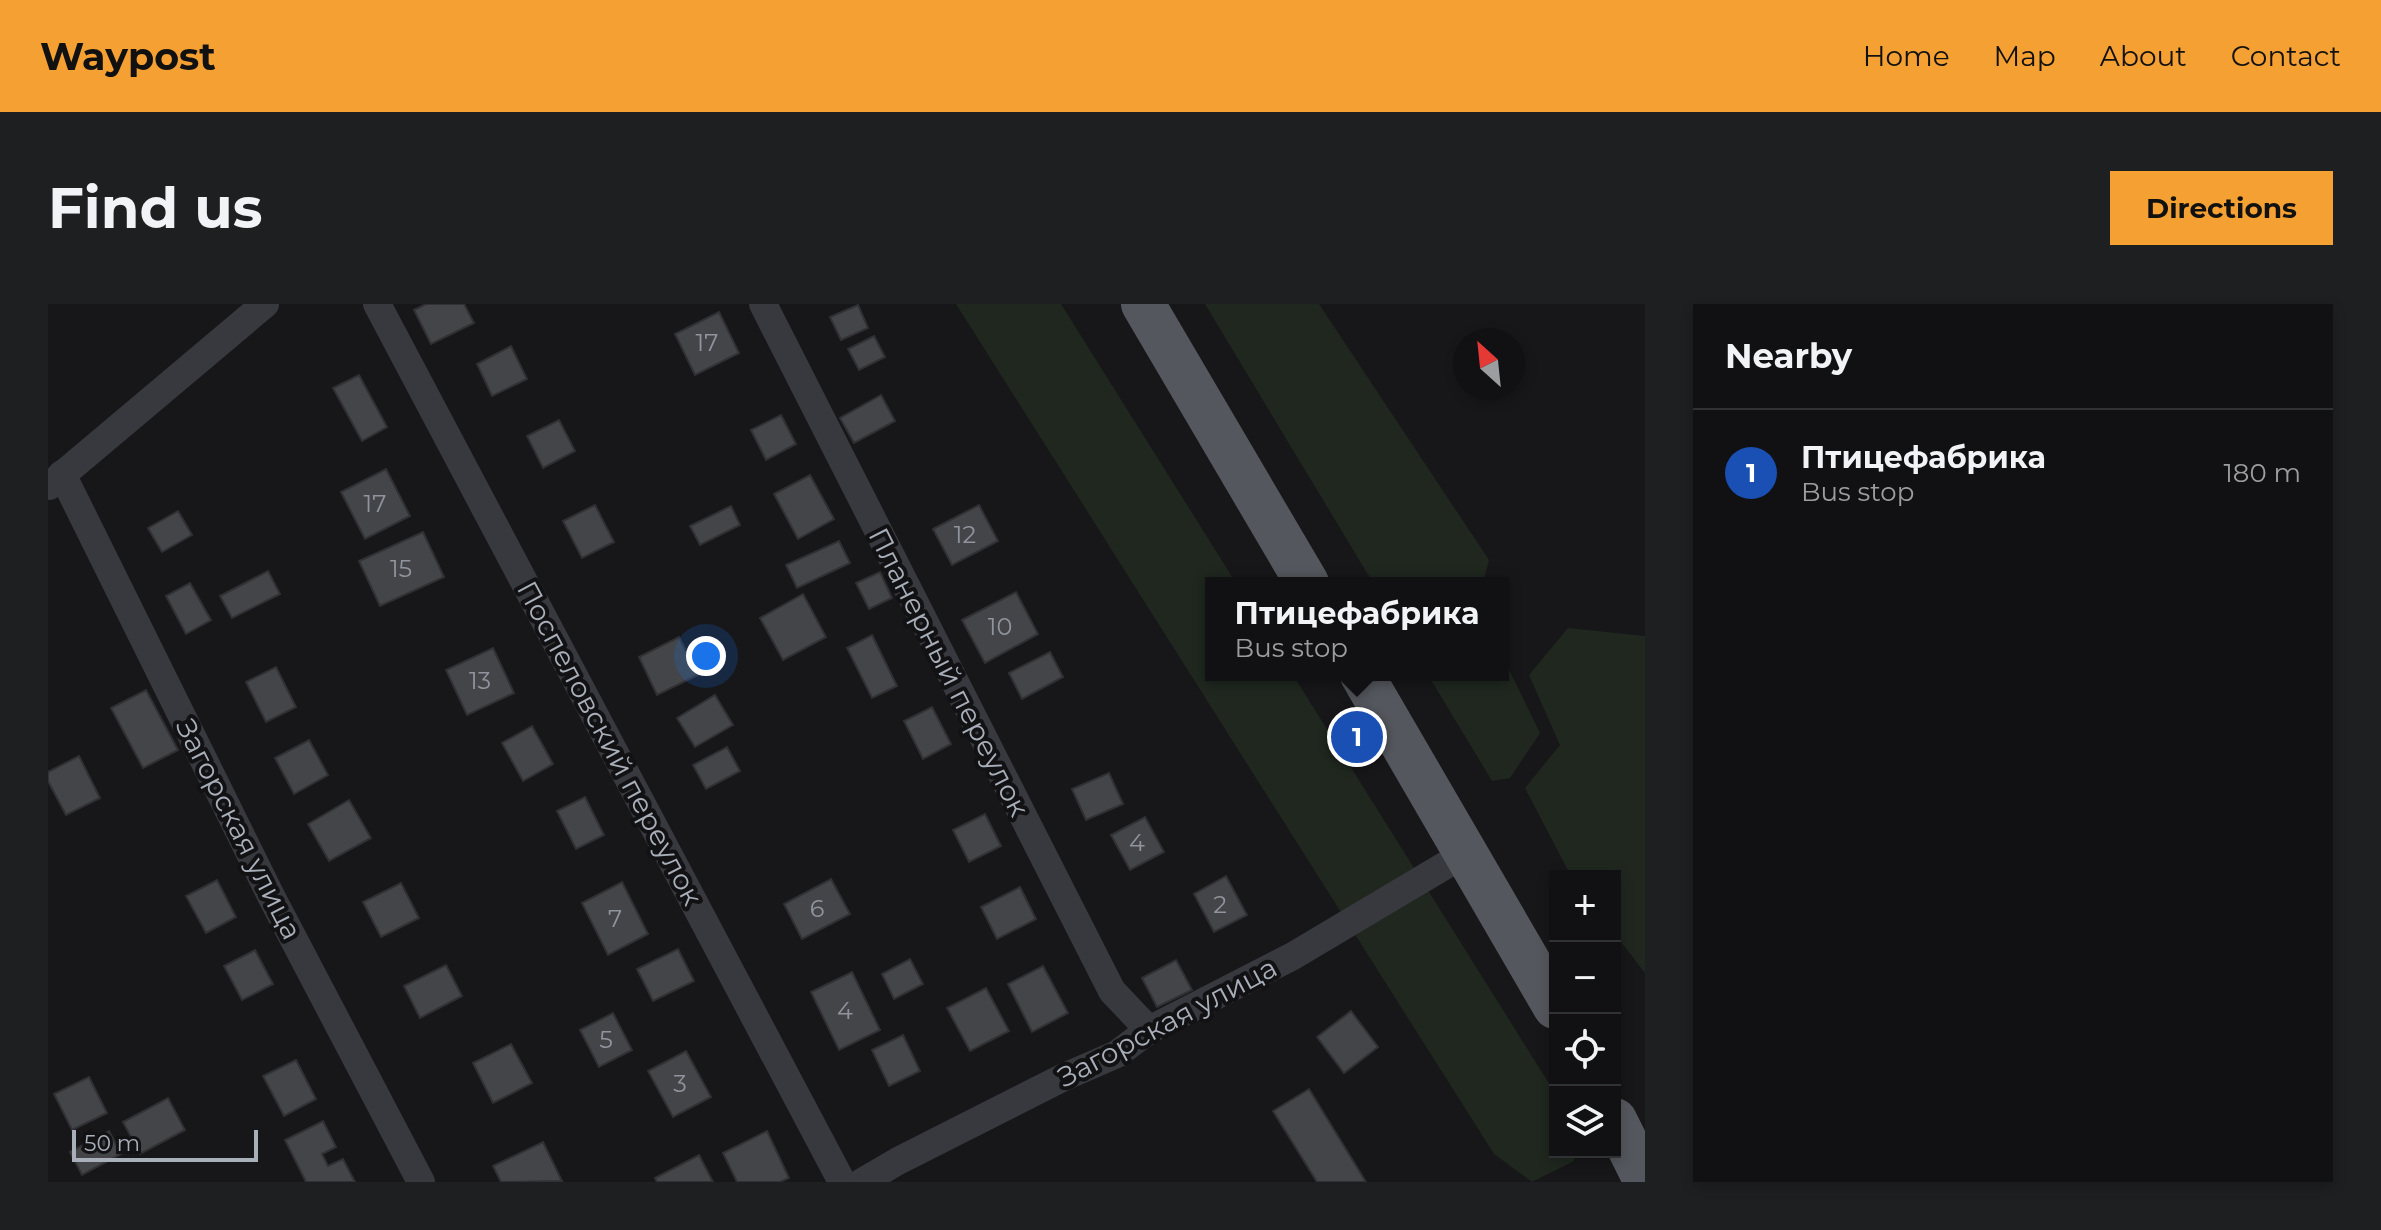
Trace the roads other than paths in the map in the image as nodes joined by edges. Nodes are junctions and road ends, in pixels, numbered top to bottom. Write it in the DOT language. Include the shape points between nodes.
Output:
graph roads {
  1 [pos="265,304"];
  2 [pos="377,304"];
  3 [pos="763,304"];
  4 [pos="1143,304"];
  5 [pos="55,480"];
  6 [pos="1303,577"];
  7 [pos="1366,681"];
  8 [pos="1466,853"];
  9 [pos="1549,997"];
  10 [pos="1149,1030"];
  11 [pos="1621,1132"];
  12 [pos="1645,1180"];
  13 [pos="421,1182"];
  14 [pos="842,1182"];
  15 [pos="862,1182"];
  1 -- 5 [label="street"];
  2 -- 14 [label="street, Поспеловский переулок"];
  3 -- 10 [label="street, Планерный переулок" via="1112,991"];
  4 -- 6 [label="main road"];
  5 -- 13 [label="street, Загорская улица"];
  7 -- 8 [label="main road"];
  8 -- 9 [label="main road"];
  8 -- 10 [label="street, Загорская улица" via="1293,956"];
  10 -- 15 [label="street, Загорская улица" via="1117,1054"];
  11 -- 12 [label="main road"];
}
